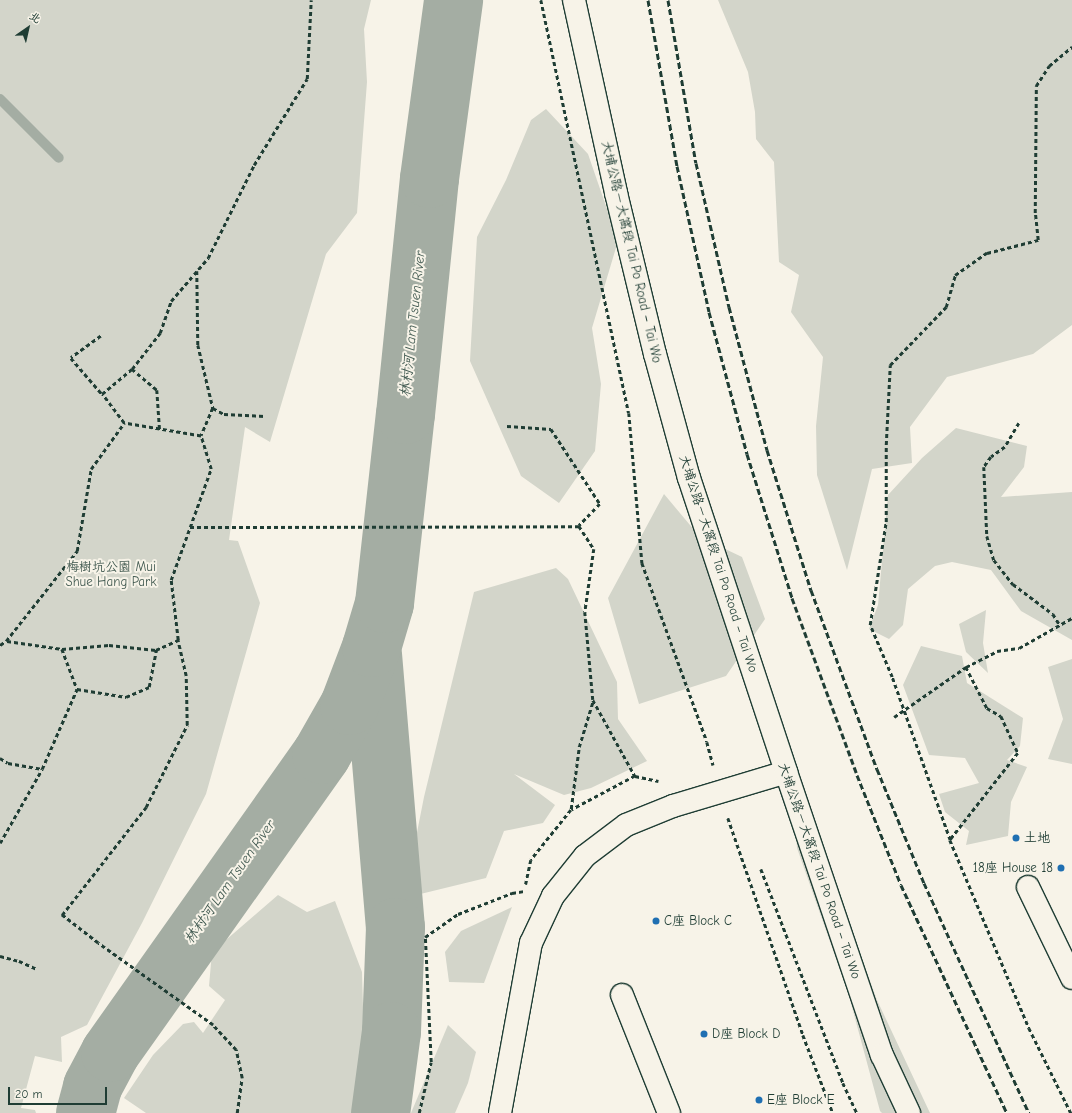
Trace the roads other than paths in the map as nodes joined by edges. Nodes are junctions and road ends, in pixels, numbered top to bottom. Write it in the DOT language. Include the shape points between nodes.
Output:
graph roads {
  1 [pos="574,0"];
  2 [pos="786,772"];
  3 [pos="1028,887"];
  4 [pos="1072,978"];
  5 [pos="622,995"];
  6 [pos="500,1113"];
  7 [pos="669,1113"];
  8 [pos="909,1113"];
  1 -- 2 [label="main road, 大埔公路－大窩段 Tai Po Road – Tai Wo" via="616,193 657,362 704,527"];
  2 -- 6 [label="main road" via="673,806 626,826 585,856 553,896 531,943"];
  2 -- 8 [label="main road, 大埔公路－大窩段 Tai Po Road – Tai Wo" via="882,1055"];
  3 -- 4 [label="main road"];
  5 -- 7 [label="main road"];
}
